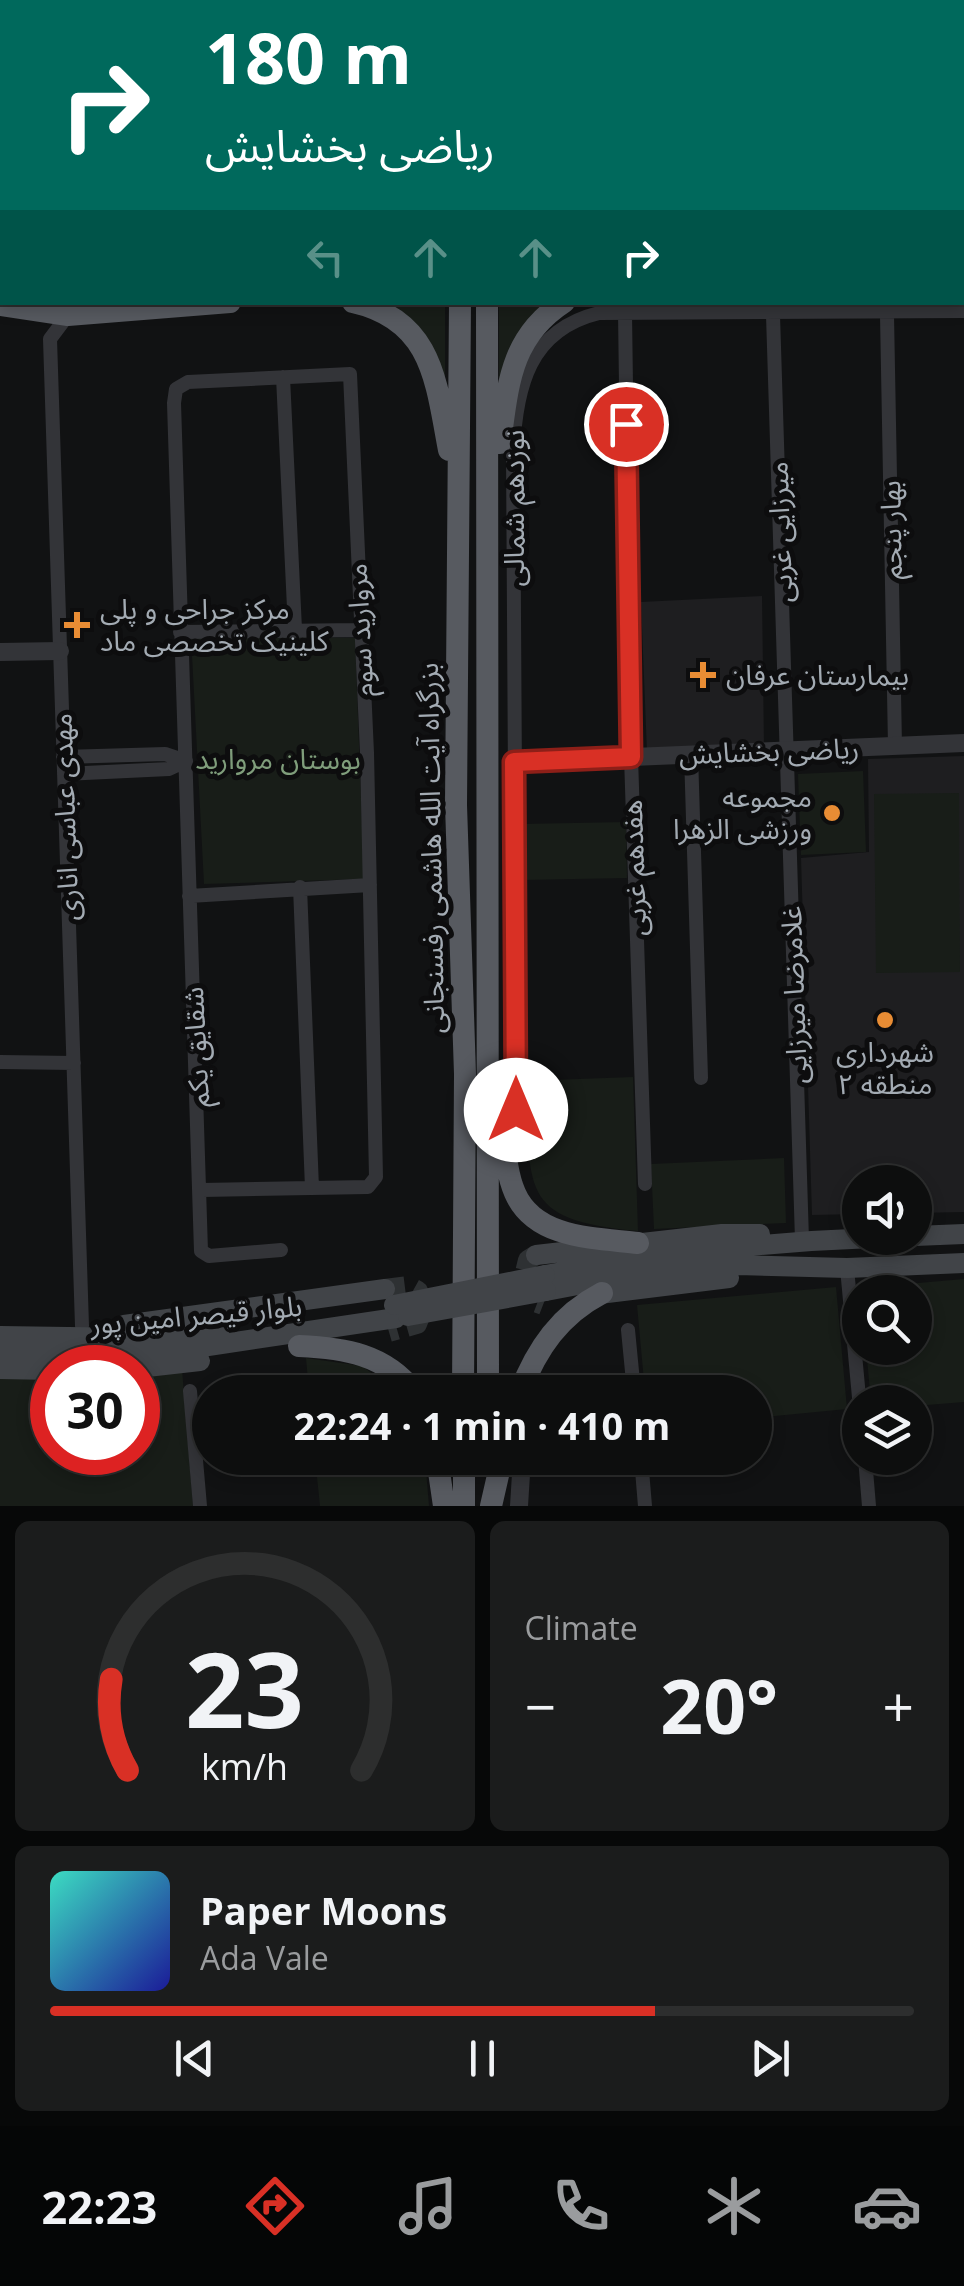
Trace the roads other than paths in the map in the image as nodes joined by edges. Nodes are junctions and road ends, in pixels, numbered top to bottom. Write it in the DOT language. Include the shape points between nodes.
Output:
graph roads {
  1 [pos="0,305"];
  2 [pos="193,305"];
  3 [pos="360,305"];
  4 [pos="460,305"];
  5 [pos="487,305"];
  6 [pos="560,305"];
  7 [pos="964,311"];
  8 [pos="625,312"];
  9 [pos="773,314"];
  10 [pos="887,314"];
  11 [pos="68,315"];
  12 [pos="283,377"];
  13 [pos="459,497"];
  14 [pos="488,526"];
  15 [pos="294,629"];
  16 [pos="358,630"];
  17 [pos="180,632"];
  18 [pos="60,651"];
  19 [pos="0,652"];
  20 [pos="964,743"];
  21 [pos="895,746"];
  22 [pos="786,750"];
  23 [pos="691,754"];
  24 [pos="63,757"];
  25 [pos="631,757"];
  26 [pos="186,761"];
  27 [pos="514,762"];
  28 [pos="64,774"];
  29 [pos="370,885"];
  30 [pos="300,887"];
  31 [pos="189,896"];
  32 [pos="0,1062"];
  33 [pos="74,1063"];
  34 [pos="488,1064"];
  35 [pos="701,1078"];
  36 [pos="516,1110"];
  37 [pos="645,1184"];
  38 [pos="312,1188"];
  39 [pos="202,1190"];
  40 [pos="964,1234"];
  41 [pos="932,1235"];
  42 [pos="842,1239"];
  43 [pos="802,1240"];
  44 [pos="638,1242"];
  45 [pos="281,1250"];
  46 [pos="536,1255"];
  47 [pos="964,1263"];
  48 [pos="809,1265"];
  49 [pos="847,1268"];
  50 [pos="545,1290"];
  51 [pos="602,1294"];
  52 [pos="391,1311"];
  53 [pos="0,1325"];
  54 [pos="82,1326"];
  55 [pos="628,1330"];
  56 [pos="0,1336"];
  57 [pos="299,1346"];
  58 [pos="0,1350"];
  59 [pos="160,1365"];
  60 [pos="0,1369"];
  61 [pos="30,1370"];
  62 [pos="396,1375"];
  63 [pos="463,1375"];
  64 [pos="488,1375"];
  65 [pos="529,1375"];
  66 [pos="632,1375"];
  67 [pos="858,1385"];
  68 [pos="190,1391"];
  69 [pos="439,1475"];
  70 [pos="464,1475"];
  71 [pos="488,1475"];
  72 [pos="497,1475"];
  73 [pos="521,1475"];
  74 [pos="642,1475"];
  75 [pos="866,1475"];
  76 [pos="200,1506"];
  77 [pos="444,1506"];
  78 [pos="464,1506"];
  79 [pos="489,1506"];
  80 [pos="520,1506"];
  81 [pos="645,1506"];
  82 [pos="869,1506"];
  1 -- 11 [label="highway"];
  2 -- 11 [label="highway"];
  3 -- 13 [label="highway" via="394,320 423,347 433,367"];
  4 -- 13 [label="highway, بزرگراه آیت الله هاشمی رفسنجانی"];
  5 -- 14 [label="highway, بزرگراه آیت الله هاشمی رفسنجانی"];
  6 -- 14 [label="highway" via="538,321 510,368"];
  7 -- 10 [label="street, نوزدهم شمالی"];
  8 -- 9 [label="street, نوزدهم شمالی"];
  8 -- 25 [label="street, هفدهم غربی"];
  8 -- 27 [label="street, نوزدهم شمالی" via="574,320 546,341 528,364 515,410"];
  9 -- 10 [label="street, نوزدهم شمالی"];
  9 -- 22 [label="street, میرزایی غربی"];
  10 -- 21 [label="street, بهار پنجم"];
  11 -- 18 [label="street, مهدی عباسی اناری" via="50,339"];
  12 -- 15 [label="street"];
  12 -- 16 [label="street, مروارید سوم" via="350,374"];
  12 -- 17 [label="street, شقایق یکم" via="188,382 176,389"];
  13 -- 63 [label="highway, بزرگراه آیت الله هاشمی رفسنجانی"];
  14 -- 34 [label="highway, بزرگراه آیت الله هاشمی رفسنجانی"];
  15 -- 16 [label="street"];
  15 -- 17 [label="street"];
  16 -- 29 [label="street, مروارید سوم"];
  17 -- 26 [label="street, شقایق یکم"];
  18 -- 19 [label="street"];
  18 -- 24 [label="street, مهدی عباسی اناری"];
  20 -- 21 [label="street, ریاضی بخشایش"];
  21 -- 22 [label="street, ریاضی بخشایش"];
  22 -- 23 [label="street, ریاضی بخشایش"];
  22 -- 43 [label="street, غلامرضا میرزایی"];
  23 -- 25 [label="street, ریاضی بخشایش"];
  23 -- 35 [label="street"];
  24 -- 26 [label="street" via="165,754"];
  24 -- 28 [label="street, مهدی عباسی اناری"];
  25 -- 27 [label="street, ریاضی بخشایش"];
  25 -- 37 [label="street, هفدهم غربی"];
  26 -- 28 [label="street" via="169,769"];
  26 -- 31 [label="street, شقایق یکم"];
  27 -- 36 [label="street, نوزدهم شمالی"];
  28 -- 33 [label="street, مهدی عباسی اناری"];
  29 -- 30 [label="street"];
  29 -- 38 [label="street, مروارید سوم" via="372,1183"];
  30 -- 31 [label="street"];
  30 -- 38 [label="street"];
  31 -- 39 [label="street, شقایق یکم"];
  32 -- 33 [label="street"];
  33 -- 54 [label="street, مهدی عباسی اناری"];
  34 -- 44 [label="highway" via="514,1191 526,1210 567,1233"];
  34 -- 64 [label="highway, بزرگراه آیت الله هاشمی رفسنجانی"];
  38 -- 39 [label="street"];
  39 -- 45 [label="street, شقایق یکم" via="204,1255"];
  40 -- 41 [label="main road"];
  42 -- 43 [label="main road"];
  43 -- 44 [label="main road" via="722,1234"];
  43 -- 50 [label="main road" via="616,1262"];
  44 -- 46 [label="main road"];
  47 -- 49 [label="main road"];
  48 -- 49 [label="main road"];
  48 -- 50 [label="main road" via="684,1269"];
  48 -- 51 [label="main road"];
  49 -- 67 [label="street"];
  50 -- 51 [label="main road"];
  50 -- 52 [label="main road, bridge"];
  51 -- 65 [label="highway" via="576,1307 550,1334"];
  52 -- 54 [label="main road"];
  52 -- 56 [label="main road, بلوار قیصر امین پور" via="136,1338"];
  52 -- 57 [label="main road"];
  52 -- 58 [label="main road, بلوار قیصر امین پور" via="175,1350"];
  53 -- 54 [label="main road"];
  55 -- 66 [label="street"];
  57 -- 59 [label="main road"];
  57 -- 62 [label="highway" via="355,1351"];
  60 -- 61 [label="main road"];
  68 -- 76 [label="street"];
  69 -- 77 [label="highway"];
  70 -- 78 [label="highway"];
  71 -- 79 [label="highway"];
  72 -- 79 [label="highway"];
  73 -- 80 [label="street"];
  74 -- 81 [label="street"];
  75 -- 82 [label="street"];
}
